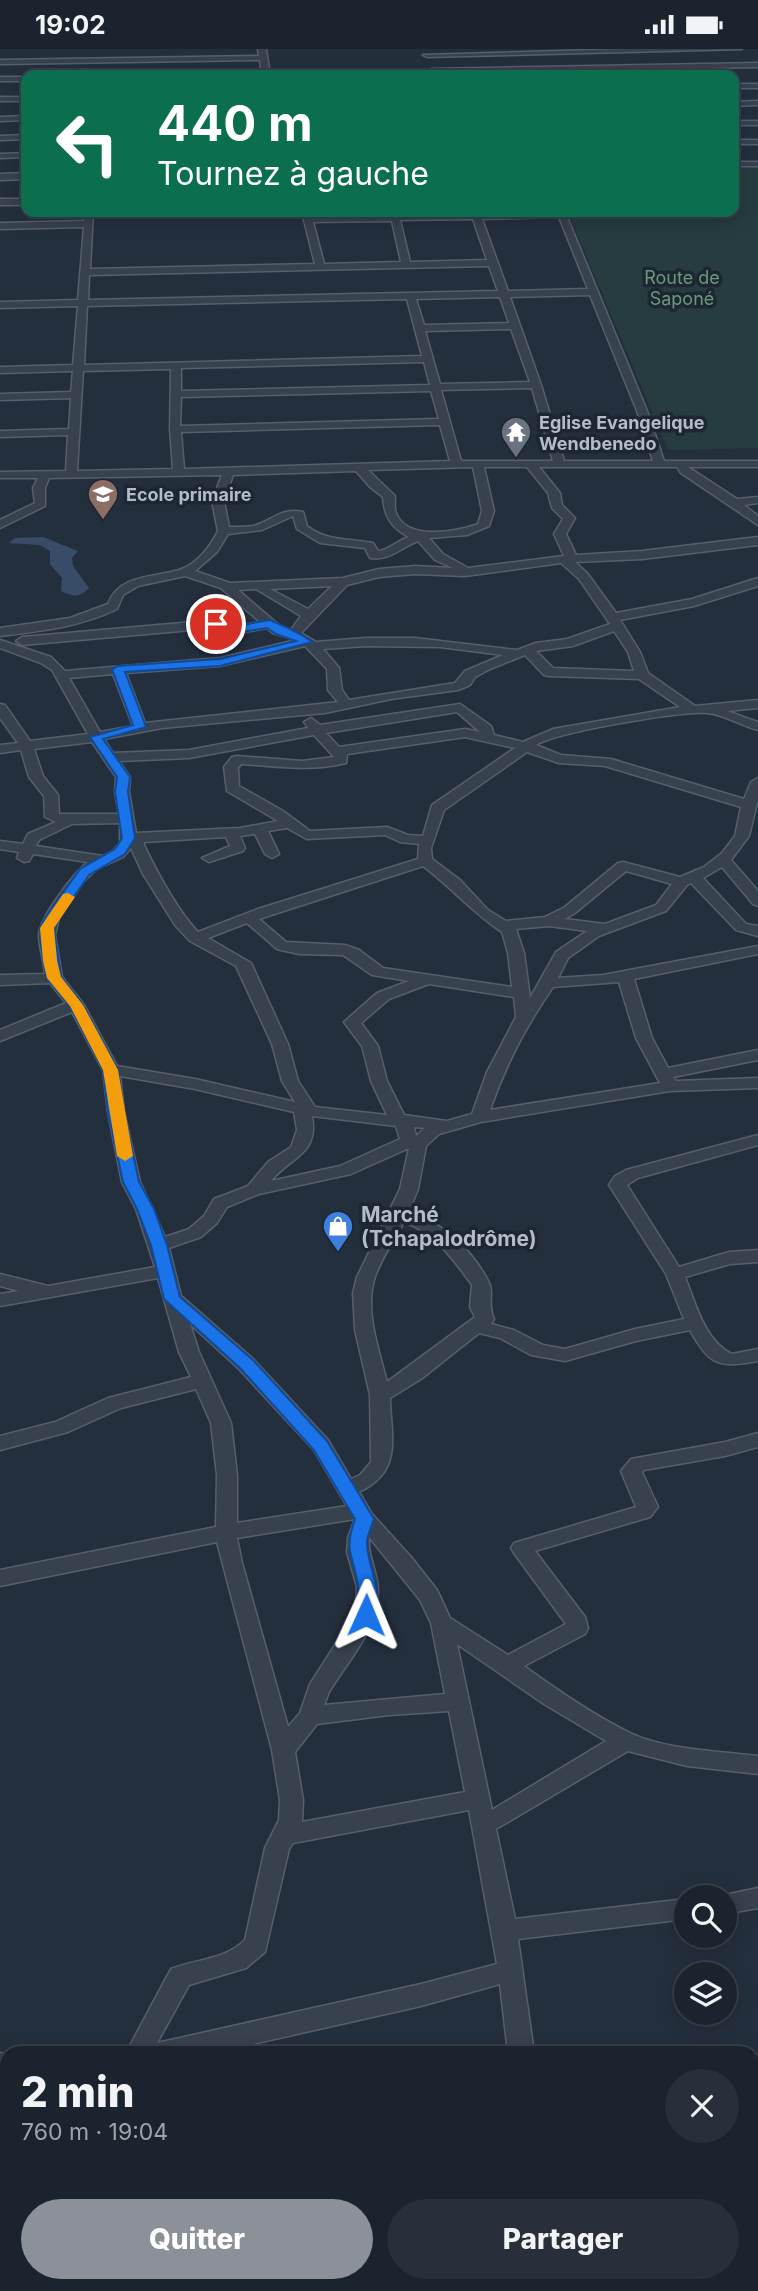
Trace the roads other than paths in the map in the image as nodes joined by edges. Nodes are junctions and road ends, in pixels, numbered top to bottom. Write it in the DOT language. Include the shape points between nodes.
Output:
graph roads {
  1 [pos="738,49"];
  2 [pos="594,50"];
  3 [pos="426,52"];
  4 [pos="263,53"];
  5 [pos="0,62"];
  6 [pos="753,65"];
  7 [pos="430,70"];
  8 [pos="604,70"];
  9 [pos="630,70"];
  10 [pos="758,77"];
  11 [pos="0,79"];
  12 [pos="21,79"];
  13 [pos="739,86"];
  14 [pos="758,86"];
  15 [pos="0,99"];
  16 [pos="21,99"];
  17 [pos="758,103"];
  18 [pos="739,104"];
  19 [pos="21,118"];
  20 [pos="0,119"];
  21 [pos="739,123"];
  22 [pos="758,123"];
  23 [pos="21,137"];
  24 [pos="0,138"];
  25 [pos="739,142"];
  26 [pos="758,142"];
  27 [pos="21,155"];
  28 [pos="0,156"];
  29 [pos="758,163"];
  30 [pos="739,164"];
  31 [pos="21,176"];
  32 [pos="0,177"];
  33 [pos="0,202"];
  34 [pos="21,202"];
  35 [pos="89,217"];
  36 [pos="307,217"];
  37 [pos="395,217"];
  38 [pos="477,217"];
  39 [pos="563,217"];
  40 [pos="88,224"];
  41 [pos="1,229"];
  42 [pos="494,263"];
  43 [pos="406,265"];
  44 [pos="320,267"];
  45 [pos="84,272"];
  46 [pos="266,284"];
  47 [pos="592,292"];
  48 [pos="504,294"];
  49 [pos="411,296"];
  50 [pos="83,304"];
  51 [pos="0,306"];
  52 [pos="516,326"];
  53 [pos="420,328"];
  54 [pos="428,359"];
  55 [pos="176,365"];
  56 [pos="78,368"];
  57 [pos="0,370"];
  58 [pos="536,385"];
  59 [pos="435,387"];
  60 [pos="176,394"];
  61 [pos="75,395"];
  62 [pos="0,397"];
  63 [pos="444,422"];
  64 [pos="175,429"];
  65 [pos="74,432"];
  66 [pos="0,433"];
  67 [pos="659,462"];
  68 [pos="679,462"];
  69 [pos="559,463"];
  70 [pos="456,464"];
  71 [pos="478,464"];
  72 [pos="530,464"];
  73 [pos="758,464"];
  74 [pos="360,468"];
  75 [pos="229,472"];
  76 [pos="179,473"];
  77 [pos="45,474"];
  78 [pos="71,474"];
  79 [pos="0,475"];
  80 [pos="758,500"];
  81 [pos="735,503"];
  82 [pos="758,522"];
  83 [pos="0,525"];
  84 [pos="224,531"];
  85 [pos="416,536"];
  86 [pos="758,541"];
  87 [pos="374,555"];
  88 [pos="568,559"];
  89 [pos="186,572"];
  90 [pos="465,572"];
  91 [pos="373,575"];
  92 [pos="344,582"];
  93 [pos="758,582"];
  94 [pos="258,585"];
  95 [pos="229,587"];
  96 [pos="309,615"];
  97 [pos="613,622"];
  98 [pos="270,624"];
  99 [pos="0,632"];
  100 [pos="305,641"];
  101 [pos="0,644"];
  102 [pos="524,652"];
  103 [pos="118,669"];
  104 [pos="61,675"];
  105 [pos="642,675"];
  106 [pos="345,703"];
  107 [pos="758,704"];
  108 [pos="708,707"];
  109 [pos="0,708"];
  110 [pos="691,709"];
  111 [pos="303,712"];
  112 [pos="758,726"];
  113 [pos="140,727"];
  114 [pos="317,730"];
  115 [pos="96,737"];
  116 [pos="488,739"];
  117 [pos="26,745"];
  118 [pos="525,746"];
  119 [pos="0,749"];
  120 [pos="337,752"];
  121 [pos="109,757"];
  122 [pos="757,785"];
  123 [pos="748,805"];
  124 [pos="127,818"];
  125 [pos="66,819"];
  126 [pos="289,823"];
  127 [pos="260,829"];
  128 [pos="231,832"];
  129 [pos="133,837"];
  130 [pos="426,840"];
  131 [pos="0,845"];
  132 [pos="25,853"];
  133 [pos="272,855"];
  134 [pos="209,858"];
  135 [pos="723,859"];
  136 [pos="103,860"];
  137 [pos="425,861"];
  138 [pos="688,880"];
  139 [pos="758,901"];
  140 [pos="249,918"];
  141 [pos="549,921"];
  142 [pos="506,926"];
  143 [pos="605,929"];
  144 [pos="758,931"];
  145 [pos="195,937"];
  146 [pos="756,954"];
  147 [pos="625,975"];
  148 [pos="54,978"];
  149 [pos="427,979"];
  150 [pos="0,980"];
  151 [pos="548,983"];
  152 [pos="519,993"];
  153 [pos="76,1005"];
  154 [pos="524,1017"];
  155 [pos="0,1036"];
  156 [pos="758,1055"];
  157 [pos="111,1070"];
  158 [pos="666,1080"];
  159 [pos="758,1083"];
  160 [pos="305,1109"];
  161 [pos="479,1117"];
  162 [pos="400,1119"];
  163 [pos="444,1125"];
  164 [pos="417,1138"];
  165 [pos="758,1140"];
  166 [pos="254,1190"];
  167 [pos="399,1214"];
  168 [pos="159,1245"];
  169 [pos="758,1256"];
  170 [pos="167,1272"];
  171 [pos="675,1273"];
  172 [pos="0,1280"];
  173 [pos="48,1292"];
  174 [pos="173,1299"];
  175 [pos="0,1300"];
  176 [pos="695,1323"];
  177 [pos="477,1326"];
  178 [pos="758,1355"];
  179 [pos="201,1381"];
  180 [pos="380,1395"];
  181 [pos="758,1440"];
  182 [pos="0,1443"];
  183 [pos="758,1452"];
  184 [pos="683,1456"];
  185 [pos="348,1489"];
  186 [pos="363,1515"];
  187 [pos="226,1532"];
  188 [pos="0,1578"];
  189 [pos="442,1623"];
  190 [pos="507,1665"];
  191 [pos="457,1702"];
  192 [pos="310,1716"];
  193 [pos="625,1741"];
  194 [pos="283,1750"];
  195 [pos="758,1765"];
  196 [pos="479,1799"];
  197 [pos="485,1824"];
  198 [pos="286,1835"];
  199 [pos="758,1898"];
  200 [pos="737,1902"];
  201 [pos="674,1910"];
  202 [pos="505,1930"];
  203 [pos="510,1971"];
  204 [pos="143,2046"];
  205 [pos="193,2046"];
  206 [pos="520,2046"];
  1 -- 2 [label="street"];
  1 -- 6 [label="street"];
  2 -- 3 [label="street"];
  2 -- 8 [label="street"];
  3 -- 7 [label="street"];
  4 -- 5 [label="street" via="99,64"];
  6 -- 9 [label="street"];
  6 -- 10 [label="street"];
  11 -- 12 [label="street"];
  13 -- 14 [label="street"];
  15 -- 16 [label="street"];
  17 -- 18 [label="street"];
  19 -- 20 [label="street"];
  21 -- 22 [label="street"];
  23 -- 24 [label="street"];
  25 -- 26 [label="street"];
  27 -- 28 [label="street"];
  29 -- 30 [label="street"];
  31 -- 32 [label="street"];
  33 -- 34 [label="street"];
  35 -- 40 [label="street"];
  36 -- 44 [label="street"];
  37 -- 43 [label="street"];
  38 -- 42 [label="street"];
  39 -- 47 [label="street"];
  40 -- 41 [label="street"];
  40 -- 45 [label="street"];
  42 -- 43 [label="street"];
  42 -- 48 [label="street"];
  43 -- 44 [label="street"];
  44 -- 46 [label="street"];
  45 -- 46 [label="street"];
  45 -- 50 [label="street"];
  46 -- 49 [label="street"];
  46 -- 50 [label="street"];
  47 -- 48 [label="street"];
  47 -- 67 [label="street"];
  48 -- 49 [label="street"];
  48 -- 52 [label="street"];
  49 -- 53 [label="street"];
  50 -- 51 [label="street"];
  50 -- 56 [label="street"];
  52 -- 53 [label="street"];
  52 -- 58 [label="street"];
  53 -- 54 [label="street"];
  54 -- 55 [label="street"];
  54 -- 59 [label="street"];
  55 -- 56 [label="street"];
  55 -- 60 [label="street"];
  56 -- 57 [label="street"];
  56 -- 61 [label="street"];
  58 -- 59 [label="street"];
  58 -- 69 [label="street"];
  59 -- 60 [label="street"];
  59 -- 63 [label="street"];
  60 -- 64 [label="street"];
  61 -- 62 [label="street"];
  61 -- 65 [label="street"];
  63 -- 64 [label="street"];
  63 -- 70 [label="street"];
  64 -- 76 [label="street"];
  65 -- 66 [label="street"];
  65 -- 78 [label="street"];
  67 -- 68 [label="street"];
  67 -- 69 [label="street"];
  68 -- 73 [label="street"];
  68 -- 81 [label="street" via="685,471"];
  69 -- 72 [label="street"];
  70 -- 71 [label="street"];
  70 -- 74 [label="street"];
  71 -- 72 [label="street"];
  71 -- 85 [label="street" via="488,511 483,526 467,532"];
  72 -- 88 [label="street" via="554,493 556,506 569,518 560,534"];
  74 -- 75 [label="street"];
  74 -- 85 [label="street" via="389,496 390,513 401,528"];
  75 -- 76 [label="street"];
  75 -- 84 [label="street" via="218,501"];
  76 -- 78 [label="street"];
  77 -- 78 [label="street"];
  77 -- 79 [label="street"];
  77 -- 83 [label="street" via="39,488 40,504"];
  80 -- 81 [label="street"];
  81 -- 82 [label="street"];
  84 -- 87 [label="street" via="258,528 279,515 297,512 307,532 345,545 369,545"];
  84 -- 89 [label="street" via="212,552"];
  85 -- 87 [label="street" via="388,554"];
  85 -- 90 [label="street"];
  86 -- 88 [label="street"];
  87 -- 91 [label="street"];
  88 -- 90 [label="street"];
  88 -- 97 [label="street"];
  89 -- 95 [label="street"];
  89 -- 99 [label="street" via="134,583 118,593 113,606 89,618"];
  90 -- 91 [label="street" via="415,570"];
  91 -- 92 [label="street"];
  92 -- 94 [label="street"];
  92 -- 96 [label="street"];
  93 -- 97 [label="street"];
  94 -- 95 [label="street"];
  94 -- 96 [label="street"];
  95 -- 98 [label="street"];
  96 -- 100 [label="street"];
  97 -- 102 [label="street" via="569,643"];
  97 -- 105 [label="street" via="634,652"];
  98 -- 100 [label="street"];
  98 -- 101 [label="street" via="228,631 216,624 187,626"];
  100 -- 102 [label="street" via="400,641"];
  100 -- 103 [label="street" via="220,662"];
  100 -- 106 [label="street" via="332,668 335,690"];
  101 -- 104 [label="street" via="46,660"];
  102 -- 105 [label="street" via="548,672"];
  102 -- 106 [label="street" via="478,670 461,685"];
  103 -- 104 [label="street"];
  103 -- 113 [label="street"];
  104 -- 115 [label="street"];
  105 -- 110 [label="street"];
  106 -- 111 [label="street"];
  107 -- 108 [label="street"];
  108 -- 110 [label="street"];
  108 -- 112 [label="street"];
  109 -- 117 [label="street"];
  110 -- 118 [label="street" via="568,730"];
  111 -- 113 [label="street"];
  111 -- 114 [label="street"];
  113 -- 115 [label="street"];
  114 -- 116 [label="street" via="460,708 486,729"];
  114 -- 120 [label="street"];
  114 -- 121 [label="street" via="189,754"];
  115 -- 117 [label="street"];
  115 -- 121 [label="street"];
  116 -- 118 [label="street"];
  116 -- 120 [label="street" via="459,733"];
  117 -- 119 [label="street"];
  117 -- 125 [label="street" via="36,777 51,795 52,817"];
  118 -- 123 [label="street" via="559,759 606,762"];
  118 -- 130 [label="street" via="439,806"];
  120 -- 126 [label="street" via="341,760 322,764 233,762 232,788"];
  121 -- 124 [label="street" via="123,777"];
  122 -- 123 [label="street"];
  123 -- 135 [label="street" via="742,836"];
  124 -- 125 [label="street"];
  124 -- 129 [label="street"];
  125 -- 132 [label="street" via="33,837"];
  126 -- 127 [label="street"];
  126 -- 130 [label="street" via="309,836 384,831"];
  127 -- 128 [label="street"];
  127 -- 133 [label="street"];
  128 -- 129 [label="street"];
  128 -- 134 [label="street" via="238,848"];
  129 -- 136 [label="street" via="120,852"];
  129 -- 145 [label="street" via="177,919"];
  130 -- 137 [label="street"];
  131 -- 132 [label="street"];
  132 -- 136 [label="street"];
  135 -- 138 [label="street"];
  135 -- 139 [label="street"];
  136 -- 148 [label="street" via="78,879 47,928"];
  137 -- 140 [label="street"];
  137 -- 142 [label="street" via="455,883 483,913"];
  138 -- 141 [label="street" via="623,866"];
  138 -- 143 [label="street" via="661,908"];
  138 -- 144 [label="street" via="741,927"];
  140 -- 145 [label="street"];
  140 -- 149 [label="street" via="282,946 345,950 378,972"];
  141 -- 142 [label="street"];
  141 -- 143 [label="street"];
  142 -- 152 [label="street" via="515,944"];
  143 -- 151 [label="street" via="561,955"];
  144 -- 146 [label="street" via="753,942"];
  145 -- 160 [label="street" via="243,963"];
  146 -- 147 [label="street"];
  147 -- 151 [label="street"];
  147 -- 158 [label="street" via="645,1038"];
  148 -- 150 [label="street"];
  148 -- 153 [label="street"];
  149 -- 152 [label="street"];
  149 -- 162 [label="street" via="383,996 352,1022 370,1046 379,1081"];
  151 -- 154 [label="street"];
  152 -- 154 [label="street"];
  153 -- 155 [label="street"];
  153 -- 157 [label="street"];
  154 -- 161 [label="street" via="495,1072"];
  156 -- 158 [label="street"];
  157 -- 160 [label="street"];
  157 -- 168 [label="street" via="131,1182"];
  158 -- 159 [label="street"];
  158 -- 161 [label="street"];
  160 -- 162 [label="street"];
  160 -- 166 [label="street" via="306,1129 298,1150 274,1166"];
  161 -- 163 [label="street"];
  162 -- 163 [label="street"];
  162 -- 164 [label="street"];
  163 -- 164 [label="street"];
  164 -- 166 [label="street" via="345,1170"];
  164 -- 167 [label="street" via="409,1189"];
  165 -- 171 [label="street" via="632,1174 619,1183"];
  166 -- 168 [label="street" via="220,1203 195,1233"];
  167 -- 177 [label="street" via="422,1222 458,1252 481,1285 479,1307 485,1319"];
  167 -- 180 [label="street" via="362,1293 364,1330"];
  168 -- 170 [label="street"];
  169 -- 171 [label="street" via="729,1258"];
  170 -- 173 [label="street"];
  170 -- 174 [label="street"];
  171 -- 176 [label="street"];
  172 -- 173 [label="street"];
  173 -- 175 [label="street"];
  174 -- 179 [label="street"];
  174 -- 185 [label="street" via="246,1364 321,1445"];
  176 -- 177 [label="street" via="565,1355 538,1351 507,1334"];
  176 -- 178 [label="street" via="717,1355 733,1360"];
  177 -- 180 [label="street"];
  179 -- 182 [label="street" via="115,1403 61,1427"];
  179 -- 187 [label="street" via="221,1423 227,1475"];
  180 -- 185 [label="street" via="381,1463 367,1480"];
  181 -- 184 [label="street"];
  183 -- 184 [label="street"];
  184 -- 190 [label="street" via="631,1469 648,1507 643,1512 522,1548 578,1628"];
  185 -- 186 [label="street"];
  186 -- 187 [label="street"];
  186 -- 189 [label="street" via="429,1596"];
  186 -- 192 [label="street" via="358,1552 368,1587 366,1615 318,1690"];
  187 -- 188 [label="street"];
  187 -- 194 [label="street"];
  189 -- 190 [label="street"];
  189 -- 191 [label="street"];
  190 -- 193 [label="street"];
  191 -- 192 [label="street"];
  191 -- 196 [label="street"];
  192 -- 194 [label="street"];
  193 -- 195 [label="street" via="696,1758"];
  193 -- 197 [label="street"];
  194 -- 198 [label="street" via="291,1821"];
  196 -- 197 [label="street"];
  196 -- 198 [label="street"];
  197 -- 202 [label="street"];
  198 -- 204 [label="street" via="276,1848 256,1945 245,1958 223,1968 180,1977"];
  199 -- 200 [label="street"];
  201 -- 202 [label="street"];
  202 -- 203 [label="street"];
  203 -- 205 [label="street"];
  203 -- 206 [label="street"];
}
